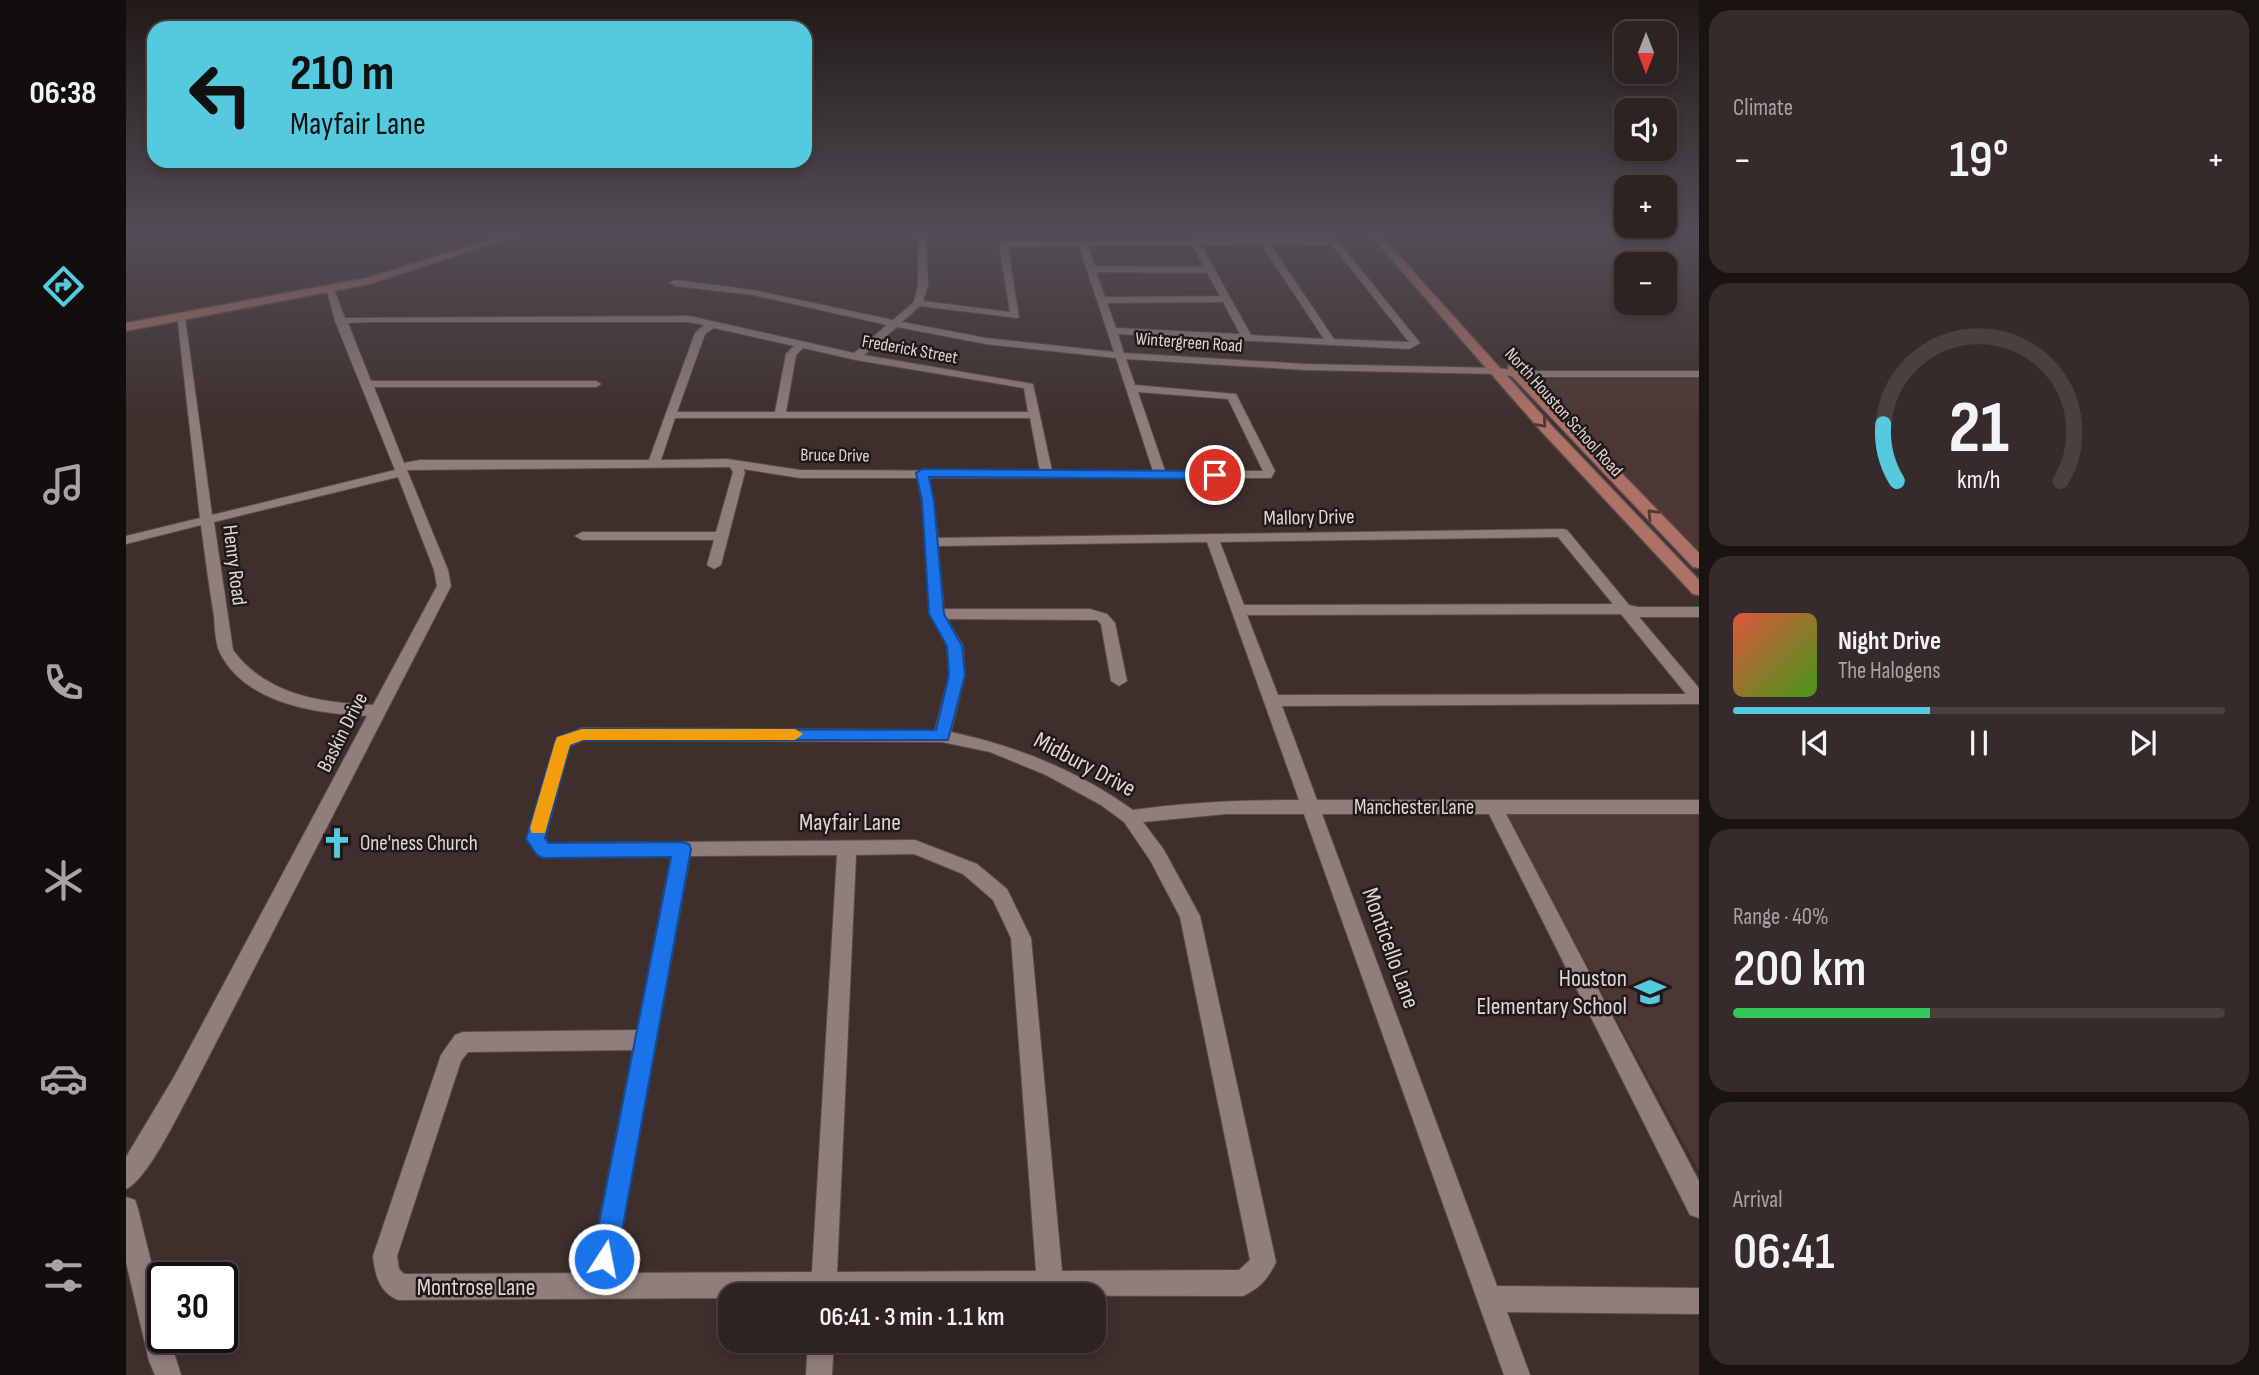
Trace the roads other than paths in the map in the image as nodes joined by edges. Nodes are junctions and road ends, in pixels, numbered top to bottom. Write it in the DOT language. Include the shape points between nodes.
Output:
graph roads {
  1 [pos="302,294"];
  2 [pos="331,294"];
  3 [pos="758,294"];
  4 [pos="920,294"];
  5 [pos="1012,294"];
  6 [pos="1099,294"];
  7 [pos="1224,294"];
  8 [pos="1299,294"];
  9 [pos="1377,294"];
  10 [pos="1428,294"];
  11 [pos="1444,294"];
  12 [pos="1227,299"];
  13 [pos="1101,300"];
  14 [pos="918,303"];
  15 [pos="180,317"];
  16 [pos="340,321"];
  17 [pos="713,324"];
  18 [pos="1472,325"];
  19 [pos="896,326"];
  20 [pos="126,327"];
  21 [pos="1112,331"];
  22 [pos="1248,339"];
  23 [pos="1332,343"];
  24 [pos="802,344"];
  25 [pos="1119,354"];
  26 [pos="1499,354"];
  27 [pos="856,358"];
  28 [pos="1497,371"];
  29 [pos="1517,374"];
  30 [pos="1699,374"];
  31 [pos="366,384"];
  32 [pos="596,384"];
  33 [pos="1132,388"];
  34 [pos="669,415"];
  35 [pos="780,415"];
  36 [pos="1034,415"];
  37 [pos="653,464"];
  38 [pos="735,465"];
  39 [pos="400,469"];
  40 [pos="1046,472"];
  41 [pos="922,473"];
  42 [pos="1160,475"];
  43 [pos="208,520"];
  44 [pos="582,536"];
  45 [pos="722,536"];
  46 [pos="126,540"];
  47 [pos="1213,540"];
  48 [pos="931,542"];
  49 [pos="1699,563"];
  50 [pos="714,565"];
  51 [pos="1699,590"];
  52 [pos="1699,605"];
  53 [pos="1626,609"];
  54 [pos="1238,610"];
  55 [pos="1699,612"];
  56 [pos="937,614"];
  57 [pos="1119,681"];
  58 [pos="1699,699"];
  59 [pos="1272,701"];
  60 [pos="378,711"];
  61 [pos="942,736"];
  62 [pos="1312,807"];
  63 [pos="1494,807"];
  64 [pos="1699,807"];
  65 [pos="1130,817"];
  66 [pos="847,848"];
  67 [pos="682,849"];
  68 [pos="543,850"];
  69 [pos="647,1040"];
  70 [pos="126,1177"];
  71 [pos="1699,1206"];
  72 [pos="126,1209"];
  73 [pos="824,1283"];
  74 [pos="1050,1283"];
  75 [pos="1243,1283"];
  76 [pos="1106,1284"];
  77 [pos="599,1286"];
  78 [pos="718,1288"];
  79 [pos="1489,1299"];
  80 [pos="1699,1301"];
  81 [pos="820,1353"];
  82 [pos="168,1375"];
  83 [pos="819,1375"];
  84 [pos="1517,1375"];
  1 -- 15 [label="main road"];
  2 -- 16 [label="street, Baskin Drive"];
  3 -- 19 [label="street, Wintergreen Road"];
  4 -- 14 [label="street"];
  5 -- 14 [label="street" via="1016,316"];
  6 -- 13 [label="street"];
  7 -- 12 [label="street"];
  8 -- 23 [label="street"];
  9 -- 23 [label="street" via="1415,343"];
  10 -- 28 [label="main road, North Houston School Road"];
  11 -- 18 [label="main road"];
  12 -- 13 [label="street"];
  12 -- 22 [label="street"];
  13 -- 21 [label="street"];
  14 -- 19 [label="street"];
  15 -- 20 [label="main road"];
  15 -- 43 [label="street, Henry Road"];
  16 -- 17 [label="street, Frederick Street" via="689,319"];
  16 -- 31 [label="street, Baskin Drive"];
  17 -- 24 [label="street, Frederick Street"];
  17 -- 34 [label="street" via="700,333"];
  19 -- 25 [label="street, Wintergreen Road" via="984,341"];
  19 -- 27 [label="street"];
  21 -- 22 [label="street"];
  21 -- 25 [label="street"];
  22 -- 23 [label="street"];
  24 -- 27 [label="street, Frederick Street"];
  24 -- 35 [label="street" via="791,354"];
  25 -- 28 [label="street, Wintergreen Road" via="1297,366"];
  25 -- 33 [label="street"];
  26 -- 29 [label="main road, North Houston School Road"];
  27 -- 36 [label="street, Frederick Street" via="1029,386"];
  28 -- 29 [label="street, Wintergreen Road"];
  28 -- 51 [label="main road, North Houston School Road, one-way"];
  29 -- 30 [label="street, Wintergreen Road"];
  49 -- 29 [label="main road, North Houston School Road, one-way"];
  31 -- 32 [label="street"];
  31 -- 39 [label="street, Baskin Drive"];
  33 -- 42 [label="street"];
  33 -- 42 [label="street, Bruce Drive" via="1232,396 1269,471 1268,475"];
  34 -- 35 [label="street"];
  34 -- 37 [label="street"];
  35 -- 36 [label="street"];
  36 -- 40 [label="street, Frederick Street"];
  37 -- 38 [label="street, Bruce Drive"];
  37 -- 39 [label="street, Bruce Drive" via="420,464"];
  38 -- 41 [label="street, Bruce Drive" via="800,474"];
  38 -- 45 [label="street" via="739,472"];
  39 -- 43 [label="street, Bruce Drive"];
  39 -- 60 [label="street, Baskin Drive" via="444,586"];
  40 -- 41 [label="street, Bruce Drive"];
  40 -- 42 [label="street, Bruce Drive"];
  41 -- 48 [label="street"];
  43 -- 46 [label="street, Bruce Drive"];
  43 -- 60 [label="street, Henry Road" via="223,641 231,659 256,681 288,696 327,707"];
  44 -- 45 [label="street"];
  45 -- 50 [label="street"];
  47 -- 48 [label="street, Mallory Drive"];
  47 -- 53 [label="street, Mallory Drive" via="1562,533"];
  47 -- 54 [label="street, Monticello Lane"];
  48 -- 56 [label="street"];
  52 -- 53 [label="street" via="1633,604"];
  53 -- 54 [label="street"];
  53 -- 55 [label="street"];
  53 -- 58 [label="street"];
  54 -- 59 [label="street, Monticello Lane"];
  56 -- 57 [label="street" via="1102,617 1108,623"];
  56 -- 61 [label="street" via="955,646 957,675"];
  58 -- 59 [label="street"];
  59 -- 62 [label="street, Monticello Lane"];
  60 -- 70 [label="street, Baskin Drive" via="188,1073"];
  61 -- 65 [label="street, Midbury Drive" via="993,747 1052,771"];
  61 -- 68 [label="street, Midbury Drive" via="582,734 563,742 536,839"];
  62 -- 63 [label="street, Manchester Lane"];
  62 -- 65 [label="street, Manchester Lane" via="1226,807"];
  62 -- 79 [label="street, Monticello Lane"];
  63 -- 64 [label="street, Manchester Lane"];
  63 -- 71 [label="street"];
  65 -- 75 [label="street, Midbury Drive" via="1157,855 1189,916 1263,1262"];
  66 -- 67 [label="street, Mayfair Lane"];
  66 -- 73 [label="street"];
  66 -- 74 [label="street, Mayfair Lane" via="915,847 970,869 1000,895 1021,938"];
  67 -- 68 [label="street, Mayfair Lane"];
  67 -- 69 [label="street"];
  69 -- 77 [label="street"];
  69 -- 77 [label="street, Montrose Lane" via="463,1042 452,1055 385,1256 387,1274 398,1287"];
  72 -- 82 [label="street"];
  75 -- 76 [label="street, Montrose Lane"];
  77 -- 78 [label="street, Montrose Lane"];
  79 -- 80 [label="street"];
  79 -- 84 [label="street, Monticello Lane"];
  81 -- 83 [label="street"];
}
